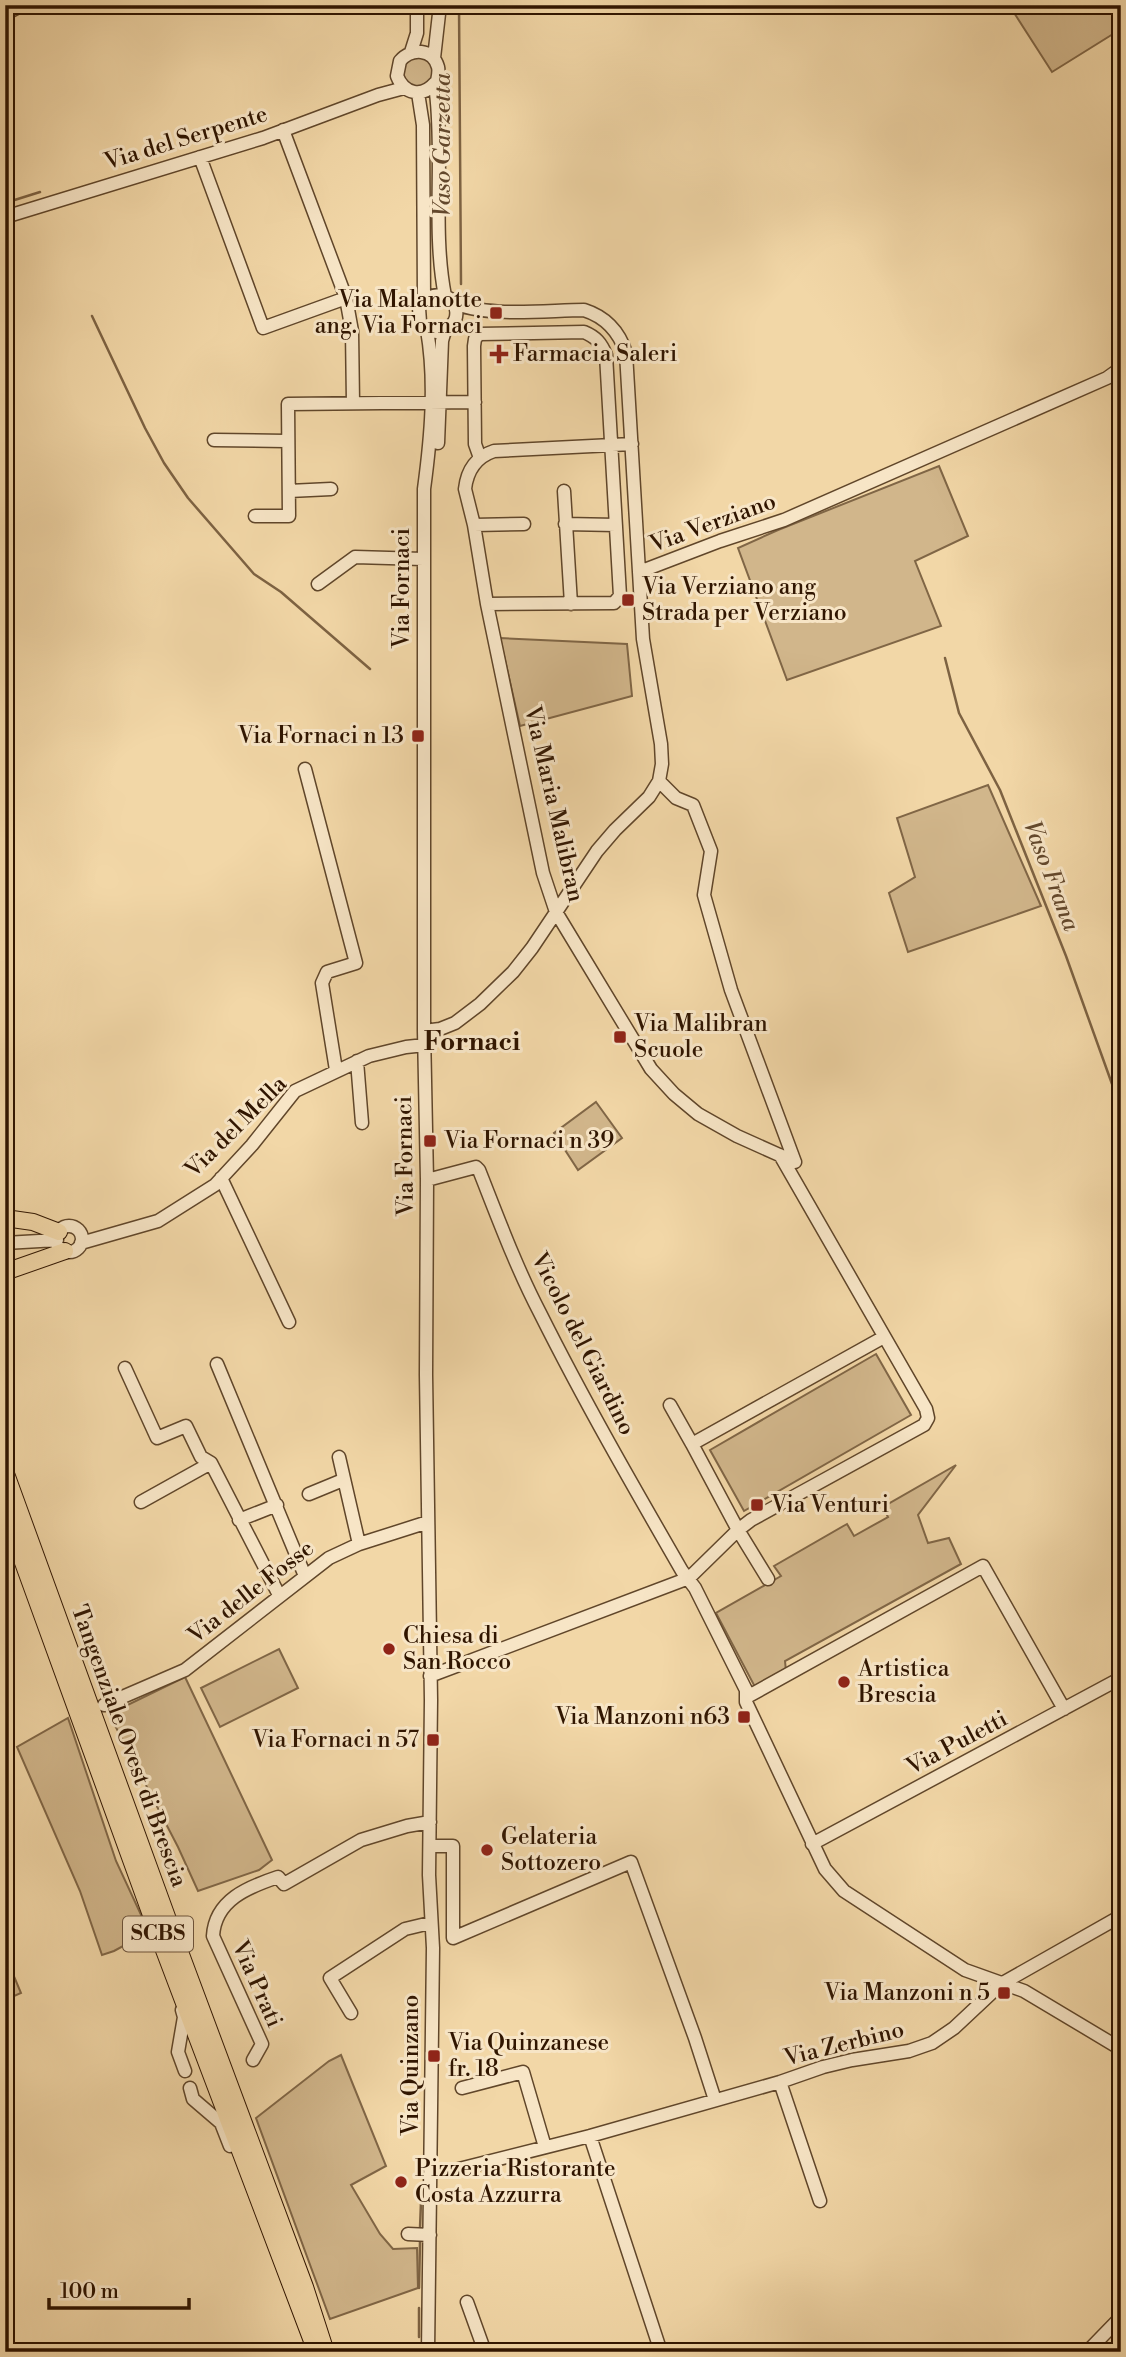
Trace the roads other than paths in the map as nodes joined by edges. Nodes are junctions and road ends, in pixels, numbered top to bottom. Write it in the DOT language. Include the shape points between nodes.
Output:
graph roads {
  1 [pos="22,5"];
  2 [pos="417,5"];
  3 [pos="440,5"];
  4 [pos="5,14"];
  5 [pos="411,52"];
  6 [pos="434,58"];
  7 [pos="397,76"];
  8 [pos="435,83"];
  9 [pos="404,88"];
  10 [pos="418,93"];
  11 [pos="378,95"];
  12 [pos="283,130"];
  13 [pos="200,157"];
  14 [pos="5,217"];
  15 [pos="346,298"];
  16 [pos="424,299"];
  17 [pos="449,299"];
  18 [pos="556,310"];
  19 [pos="494,311"];
  20 [pos="456,318"];
  21 [pos="427,330"];
  22 [pos="446,330"];
  23 [pos="557,332"];
  24 [pos="1121,369"];
  25 [pos="436,402"];
  26 [pos="475,402"];
  27 [pos="353,403"];
  28 [pos="214,440"];
  29 [pos="286,441"];
  30 [pos="632,444"];
  31 [pos="610,447"];
  32 [pos="480,458"];
  33 [pos="331,489"];
  34 [pos="289,491"];
  35 [pos="564,491"];
  36 [pos="255,516"];
  37 [pos="524,524"];
  38 [pos="565,524"];
  39 [pos="616,524"];
  40 [pos="474,525"];
  41 [pos="423,559"];
  42 [pos="639,572"];
  43 [pos="318,584"];
  44 [pos="487,604"];
  45 [pos="571,604"];
  46 [pos="305,769"];
  47 [pos="659,781"];
  48 [pos="555,912"];
  49 [pos="424,1031"];
  50 [pos="425,1045"];
  51 [pos="356,1061"];
  52 [pos="336,1070"];
  53 [pos="362,1123"];
  54 [pos="779,1155"];
  55 [pos="221,1178"];
  56 [pos="427,1180"];
  57 [pos="5,1218"];
  58 [pos="78,1230"];
  59 [pos="120,1232"];
  60 [pos="60,1241"];
  61 [pos="5,1243"];
  62 [pos="81,1243"];
  63 [pos="5,1272"];
  64 [pos="289,1322"];
  65 [pos="884,1337"];
  66 [pos="217,1364"];
  67 [pos="125,1368"];
  68 [pos="670,1405"];
  69 [pos="692,1444"];
  70 [pos="339,1457"];
  71 [pos="211,1463"];
  72 [pos="5,1471"];
  73 [pos="343,1480"];
  74 [pos="309,1494"];
  75 [pos="141,1502"];
  76 [pos="277,1506"];
  77 [pos="5,1513"];
  78 [pos="239,1520"];
  79 [pos="428,1522"];
  80 [pos="738,1530"];
  81 [pos="359,1544"];
  82 [pos="305,1576"];
  83 [pos="689,1578"];
  84 [pos="768,1579"];
  85 [pos="279,1595"];
  86 [pos="430,1676"];
  87 [pos="1121,1678"];
  88 [pos="747,1697"];
  89 [pos="104,1705"];
  90 [pos="1064,1709"];
  91 [pos="430,1822"];
  92 [pos="812,1844"];
  93 [pos="430,1846"];
  94 [pos="1121,1916"];
  95 [pos="430,1923"];
  96 [pos="159,1937"];
  97 [pos="1001,1984"];
  98 [pos="351,2013"];
  99 [pos="1121,2049"];
  100 [pos="253,2060"];
  101 [pos="184,2071"];
  102 [pos="780,2082"];
  103 [pos="190,2088"];
  104 [pos="462,2088"];
  105 [pos="715,2100"];
  106 [pos="590,2136"];
  107 [pos="545,2147"];
  108 [pos="431,2171"];
  109 [pos="820,2201"];
  110 [pos="408,2234"];
  111 [pos="430,2235"];
  112 [pos="277,2248"];
  113 [pos="305,2287"];
  114 [pos="467,2302"];
  115 [pos="1121,2317"];
  116 [pos="316,2352"];
  117 [pos="326,2352"];
  118 [pos="338,2352"];
  119 [pos="428,2352"];
  120 [pos="485,2352"];
  121 [pos="661,2352"];
  122 [pos="1087,2352"];
  1 -- 4 [label="street"];
  2 -- 5 [label="street" via="417,33"];
  3 -- 6 [label="street"];
  5 -- 6 [label="street" via="423,51"];
  5 -- 7 [label="street" via="400,61"];
  6 -- 8 [label="street" via="439,69"];
  7 -- 9 [label="street"];
  7 -- 11 [label="street, Via del Serpente"];
  8 -- 10 [label="street"];
  8 -- 17 [label="street" via="440,123 440,265"];
  9 -- 10 [label="street"];
  9 -- 11 [label="street, Via del Serpente"];
  10 -- 16 [label="street, Via Fornaci" via="423,125"];
  11 -- 12 [label="street, Via del Serpente"];
  12 -- 13 [label="street, Via del Serpente"];
  12 -- 15 [label="street"];
  13 -- 14 [label="street, Via del Serpente"];
  13 -- 15 [label="street" via="263,328"];
  15 -- 27 [label="street" via="352,331"];
  16 -- 17 [label="street" via="432,295"];
  16 -- 21 [label="street, Via Fornaci" via="418,315"];
  17 -- 19 [label="street"];
  17 -- 20 [label="street"];
  18 -- 19 [label="street"];
  18 -- 23 [label="street"];
  18 -- 30 [label="street" via="598,314 617,333 626,353"];
  19 -- 20 [label="street"];
  20 -- 22 [label="street"];
  21 -- 22 [label="street"];
  21 -- 25 [label="street, Via Fornaci"];
  22 -- 25 [label="street, Via Fornaci"];
  23 -- 26 [label="street" via="479,334 474,346"];
  23 -- 31 [label="street" via="584,332 601,344 606,355"];
  24 -- 42 [label="street, Via Verziano" via="831,501"];
  25 -- 26 [label="street"];
  25 -- 27 [label="street"];
  25 -- 41 [label="street, Via Fornaci" via="424,489"];
  26 -- 32 [label="street" via="475,444"];
  27 -- 29 [label="street" via="288,404"];
  28 -- 29 [label="street"];
  29 -- 34 [label="street"];
  30 -- 31 [label="street"];
  30 -- 42 [label="street"];
  31 -- 32 [label="street" via="494,451"];
  31 -- 39 [label="street"];
  32 -- 40 [label="street, Via Maria Malibran" via="465,489"];
  33 -- 34 [label="street"];
  34 -- 36 [label="street" via="289,516"];
  35 -- 38 [label="street"];
  37 -- 40 [label="street"];
  38 -- 39 [label="street"];
  38 -- 45 [label="street"];
  39 -- 45 [label="street" via="620,596 614,603"];
  40 -- 44 [label="street, Via Maria Malibran"];
  41 -- 43 [label="street" via="355,557"];
  41 -- 49 [label="street, Via Fornaci"];
  42 -- 47 [label="street, Via Verziano" via="643,639 661,744"];
  44 -- 45 [label="street"];
  44 -- 48 [label="street, Via Maria Malibran"];
  46 -- 52 [label="street" via="356,963 327,972 321,983"];
  47 -- 48 [label="street" via="597,851"];
  47 -- 54 [label="street, Via Maria Malibran" via="693,805 711,851 704,895 731,990 795,1162"];
  48 -- 49 [label="street" via="513,972 481,1004 455,1023"];
  48 -- 54 [label="street, Via Maria Malibran" via="651,1069 674,1094 698,1114"];
  49 -- 50 [label="street, Via Fornaci"];
  50 -- 51 [label="street, Via del Mella"];
  50 -- 56 [label="street, Via Fornaci"];
  51 -- 52 [label="street, Via del Mella"];
  51 -- 53 [label="street"];
  52 -- 55 [label="street, Via del Mella" via="295,1091"];
  54 -- 65 [label="street"];
  55 -- 59 [label="street, Via del Mella" via="158,1222"];
  55 -- 64 [label="street"];
  56 -- 79 [label="street, Via Fornaci"];
  56 -- 83 [label="street, Vicolo del Giardino" via="476,1167 479,1170 540,1313"];
  57 -- 60 [label="main road" via="33,1222"];
  58 -- 59 [label="street, Via del Mella"];
  58 -- 60 [label="street, Via del Mella" via="66,1227"];
  58 -- 62 [label="street"];
  59 -- 62 [label="street, Via del Mella"];
  60 -- 61 [label="street, Via del Mella"];
  60 -- 62 [label="street, Via del Mella" via="73,1251"];
  60 -- 63 [label="main road"];
  65 -- 69 [label="street"];
  65 -- 80 [label="street" via="926,1409 924,1425"];
  66 -- 76 [label="street"];
  67 -- 71 [label="street" via="157,1438 186,1426 201,1457"];
  68 -- 69 [label="street"];
  69 -- 80 [label="street"];
  70 -- 73 [label="street"];
  71 -- 75 [label="street"];
  71 -- 78 [label="street"];
  72 -- 113 [label="main road, Tangenziale Ovest di Brescia / SCBS"];
  73 -- 74 [label="street"];
  73 -- 81 [label="street"];
  76 -- 78 [label="street"];
  76 -- 82 [label="street"];
  77 -- 96 [label="main road, Tangenziale Ovest di Brescia / SCBS"];
  78 -- 85 [label="street"];
  79 -- 81 [label="street, Via delle Fosse"];
  79 -- 86 [label="street, Via Fornaci"];
  80 -- 83 [label="street"];
  80 -- 84 [label="street"];
  81 -- 82 [label="street, Via delle Fosse"];
  82 -- 85 [label="street, Via delle Fosse"];
  83 -- 86 [label="street"];
  83 -- 88 [label="street"];
  85 -- 89 [label="street, Via delle Fosse" via="186,1670"];
  86 -- 91 [label="street, Via Fornaci"];
  87 -- 90 [label="street, Via Puletti"];
  88 -- 90 [label="street" via="983,1566"];
  88 -- 92 [label="street"];
  90 -- 92 [label="street, Via Puletti"];
  91 -- 93 [label="street, Via Quinzano"];
  91 -- 100 [label="street, Via Prati" via="360,1840 284,1884 278,1877 251,1885 219,1913 213,1936 262,2045"];
  92 -- 97 [label="street" via="844,1891 965,1970"];
  93 -- 95 [label="street, Via Quinzano"];
  93 -- 105 [label="street" via="453,1846 453,1938 631,1862"];
  94 -- 97 [label="street, Via Zerbino"];
  95 -- 98 [label="street" via="405,1929 330,1978"];
  95 -- 108 [label="street, Via Quinzano"];
  96 -- 101 [label="street" via="184,2017 178,2052"];
  96 -- 112 [label="main road, Tangenziale Ovest di Brescia / SCBS"];
  97 -- 99 [label="street" via="1024,1991"];
  97 -- 102 [label="street, Via Zerbino" via="932,2043 842,2062"];
  102 -- 105 [label="street, Via Zerbino"];
  102 -- 109 [label="street"];
  103 -- 112 [label="street" via="194,2099 221,2123 262,2226"];
  104 -- 107 [label="street" via="523,2072"];
  105 -- 106 [label="street, Via Zerbino"];
  106 -- 107 [label="street, Via Zerbino"];
  106 -- 121 [label="street"];
  107 -- 108 [label="street, Via Zerbino" via="451,2171"];
  108 -- 111 [label="street, Via Quinzano"];
  110 -- 111 [label="street"];
  111 -- 119 [label="street, Via Quinzano"];
  112 -- 116 [label="main road, Tangenziale Ovest di Brescia / SCBS"];
  113 -- 117 [label="main road, Tangenziale Ovest di Brescia / SCBS"];
  113 -- 118 [label="main road"];
  114 -- 120 [label="street"];
  115 -- 122 [label="street"];
}
